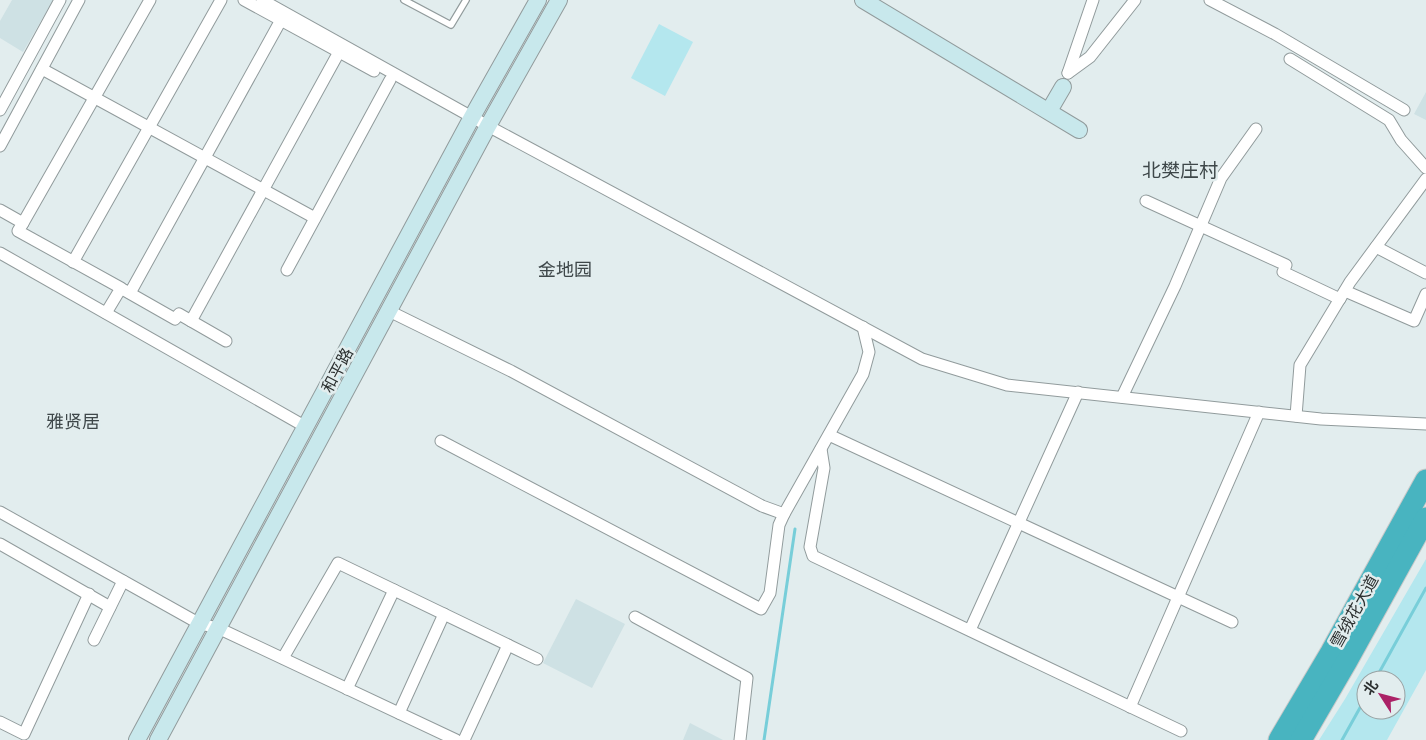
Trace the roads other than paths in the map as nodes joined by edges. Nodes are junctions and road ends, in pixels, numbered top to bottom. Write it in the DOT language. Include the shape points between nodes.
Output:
graph roads {
  1 [pos="60,0"];
  2 [pos="79,0"];
  3 [pos="150,0"];
  4 [pos="221,0"];
  5 [pos="244,0"];
  6 [pos="262,0"];
  7 [pos="404,0"];
  8 [pos="466,0"];
  9 [pos="538,0"];
  10 [pos="559,0"];
  11 [pos="863,0"];
  12 [pos="1093,0"];
  13 [pos="1135,0"];
  14 [pos="1210,0"];
  15 [pos="281,20"];
  16 [pos="339,52"];
  17 [pos="1290,59"];
  18 [pos="42,69"];
  19 [pos="390,80"];
  20 [pos="1066,80"];
  21 [pos="420,96"];
  22 [pos="94,98"];
  23 [pos="0,110"];
  24 [pos="1404,110"];
  25 [pos="1049,111"];
  26 [pos="472,117"];
  27 [pos="488,126"];
  28 [pos="149,128"];
  29 [pos="1256,129"];
  30 [pos="1080,130"];
  31 [pos="0,146"];
  32 [pos="204,158"];
  33 [pos="1426,168"];
  34 [pos="1426,179"];
  35 [pos="263,190"];
  36 [pos="1146,201"];
  37 [pos="0,210"];
  38 [pos="315,218"];
  39 [pos="23,223"];
  40 [pos="1200,226"];
  41 [pos="1376,246"];
  42 [pos="0,253"];
  43 [pos="73,262"];
  44 [pos="287,270"];
  45 [pos="1426,273"];
  46 [pos="125,291"];
  47 [pos="1426,294"];
  48 [pos="1343,295"];
  49 [pos="389,311"];
  50 [pos="106,313"];
  51 [pos="191,321"];
  52 [pos="863,327"];
  53 [pos="226,341"];
  54 [pos="1078,392"];
  55 [pos="1122,397"];
  56 [pos="1259,412"];
  57 [pos="1296,416"];
  58 [pos="1426,424"];
  59 [pos="306,427"];
  60 [pos="829,435"];
  61 [pos="441,441"];
  62 [pos="820,449"];
  63 [pos="1426,480"];
  64 [pos="0,512"];
  65 [pos="784,514"];
  66 [pos="1426,518"];
  67 [pos="1019,523"];
  68 [pos="0,544"];
  69 [pos="123,581"];
  70 [pos="394,590"];
  71 [pos="89,594"];
  72 [pos="1178,597"];
  73 [pos="110,607"];
  74 [pos="444,614"];
  75 [pos="635,617"];
  76 [pos="1232,622"];
  77 [pos="200,624"];
  78 [pos="218,628"];
  79 [pos="970,630"];
  80 [pos="94,640"];
  81 [pos="508,645"];
  82 [pos="283,658"];
  83 [pos="537,659"];
  84 [pos="347,689"];
  85 [pos="1130,707"];
  86 [pos="399,713"];
  87 [pos="0,722"];
  88 [pos="1181,731"];
  89 [pos="136,740"];
  90 [pos="158,740"];
  91 [pos="456,740"];
  92 [pos="464,740"];
  93 [pos="740,740"];
  94 [pos="1279,740"];
  95 [pos="1301,740"];
  1 -- 23 [label="street"];
  2 -- 18 [label="street"];
  3 -- 22 [label="street"];
  4 -- 28 [label="street"];
  5 -- 15 [label="street"];
  6 -- 26 [label="street"];
  7 -- 8 [label="lane" via="451,25"];
  9 -- 26 [label="street, 和平路"];
  10 -- 27 [label="street, 和平路"];
  11 -- 25 [label="street"];
  12 -- 20 [label="street"];
  13 -- 20 [label="street" via="1090,57"];
  14 -- 24 [label="street"];
  15 -- 16 [label="street"];
  15 -- 32 [label="street"];
  16 -- 19 [label="street"];
  16 -- 35 [label="street"];
  17 -- 33 [label="street" via="1389,120 1401,140"];
  18 -- 22 [label="street"];
  18 -- 31 [label="street"];
  19 -- 21 [label="street"];
  19 -- 38 [label="street"];
  20 -- 25 [label="street"];
  22 -- 28 [label="street"];
  22 -- 39 [label="street"];
  25 -- 30 [label="street"];
  26 -- 27 [label="street"];
  26 -- 59 [label="street, 和平路"];
  27 -- 49 [label="street, 和平路"];
  27 -- 52 [label="street"];
  28 -- 32 [label="street"];
  28 -- 43 [label="street"];
  29 -- 40 [label="street" via="1221,178"];
  32 -- 35 [label="street"];
  32 -- 46 [label="street"];
  34 -- 41 [label="street"];
  35 -- 38 [label="street"];
  35 -- 51 [label="street"];
  36 -- 40 [label="street"];
  37 -- 39 [label="street"];
  38 -- 44 [label="street"];
  39 -- 43 [label="street" via="18,231"];
  40 -- 48 [label="street" via="1286,265 1284,272"];
  40 -- 55 [label="street"];
  41 -- 45 [label="street"];
  41 -- 48 [label="street"];
  42 -- 50 [label="street"];
  43 -- 46 [label="street"];
  46 -- 50 [label="street"];
  46 -- 51 [label="street" via="175,319 179,314"];
  47 -- 48 [label="street" via="1414,321"];
  48 -- 57 [label="street" via="1300,365"];
  49 -- 65 [label="street" via="511,371 762,506"];
  49 -- 78 [label="street, 和平路"];
  50 -- 59 [label="street"];
  51 -- 53 [label="street"];
  52 -- 54 [label="street" via="922,359 1007,385"];
  52 -- 60 [label="street" via="869,352 863,374"];
  54 -- 55 [label="street"];
  54 -- 67 [label="street"];
  55 -- 56 [label="street"];
  56 -- 57 [label="street"];
  56 -- 72 [label="street"];
  57 -- 58 [label="street"];
  59 -- 77 [label="street, 和平路"];
  60 -- 62 [label="street"];
  60 -- 67 [label="street"];
  61 -- 65 [label="street" via="761,609 770,594 779,525"];
  62 -- 65 [label="street"];
  62 -- 79 [label="street" via="824,468 810,547 813,556"];
  63 -- 94 [label="highway, 雪绒花大道"];
  64 -- 69 [label="street"];
  66 -- 95 [label="highway, 雪绒花大道"];
  67 -- 72 [label="street"];
  67 -- 79 [label="street"];
  68 -- 71 [label="street"];
  69 -- 73 [label="street"];
  69 -- 77 [label="street"];
  70 -- 74 [label="street"];
  70 -- 82 [label="street" via="338,562"];
  70 -- 84 [label="street"];
  71 -- 73 [label="street"];
  71 -- 87 [label="street" via="24,734"];
  72 -- 76 [label="street"];
  72 -- 85 [label="street"];
  73 -- 80 [label="street"];
  74 -- 81 [label="street"];
  74 -- 86 [label="street"];
  75 -- 93 [label="street" via="747,678"];
  77 -- 78 [label="street"];
  77 -- 89 [label="street, 和平路"];
  78 -- 82 [label="street"];
  78 -- 90 [label="street, 和平路"];
  79 -- 85 [label="street"];
  81 -- 83 [label="street"];
  81 -- 92 [label="street"];
  82 -- 84 [label="street"];
  84 -- 86 [label="street"];
  85 -- 88 [label="street"];
  86 -- 91 [label="street"];
}
